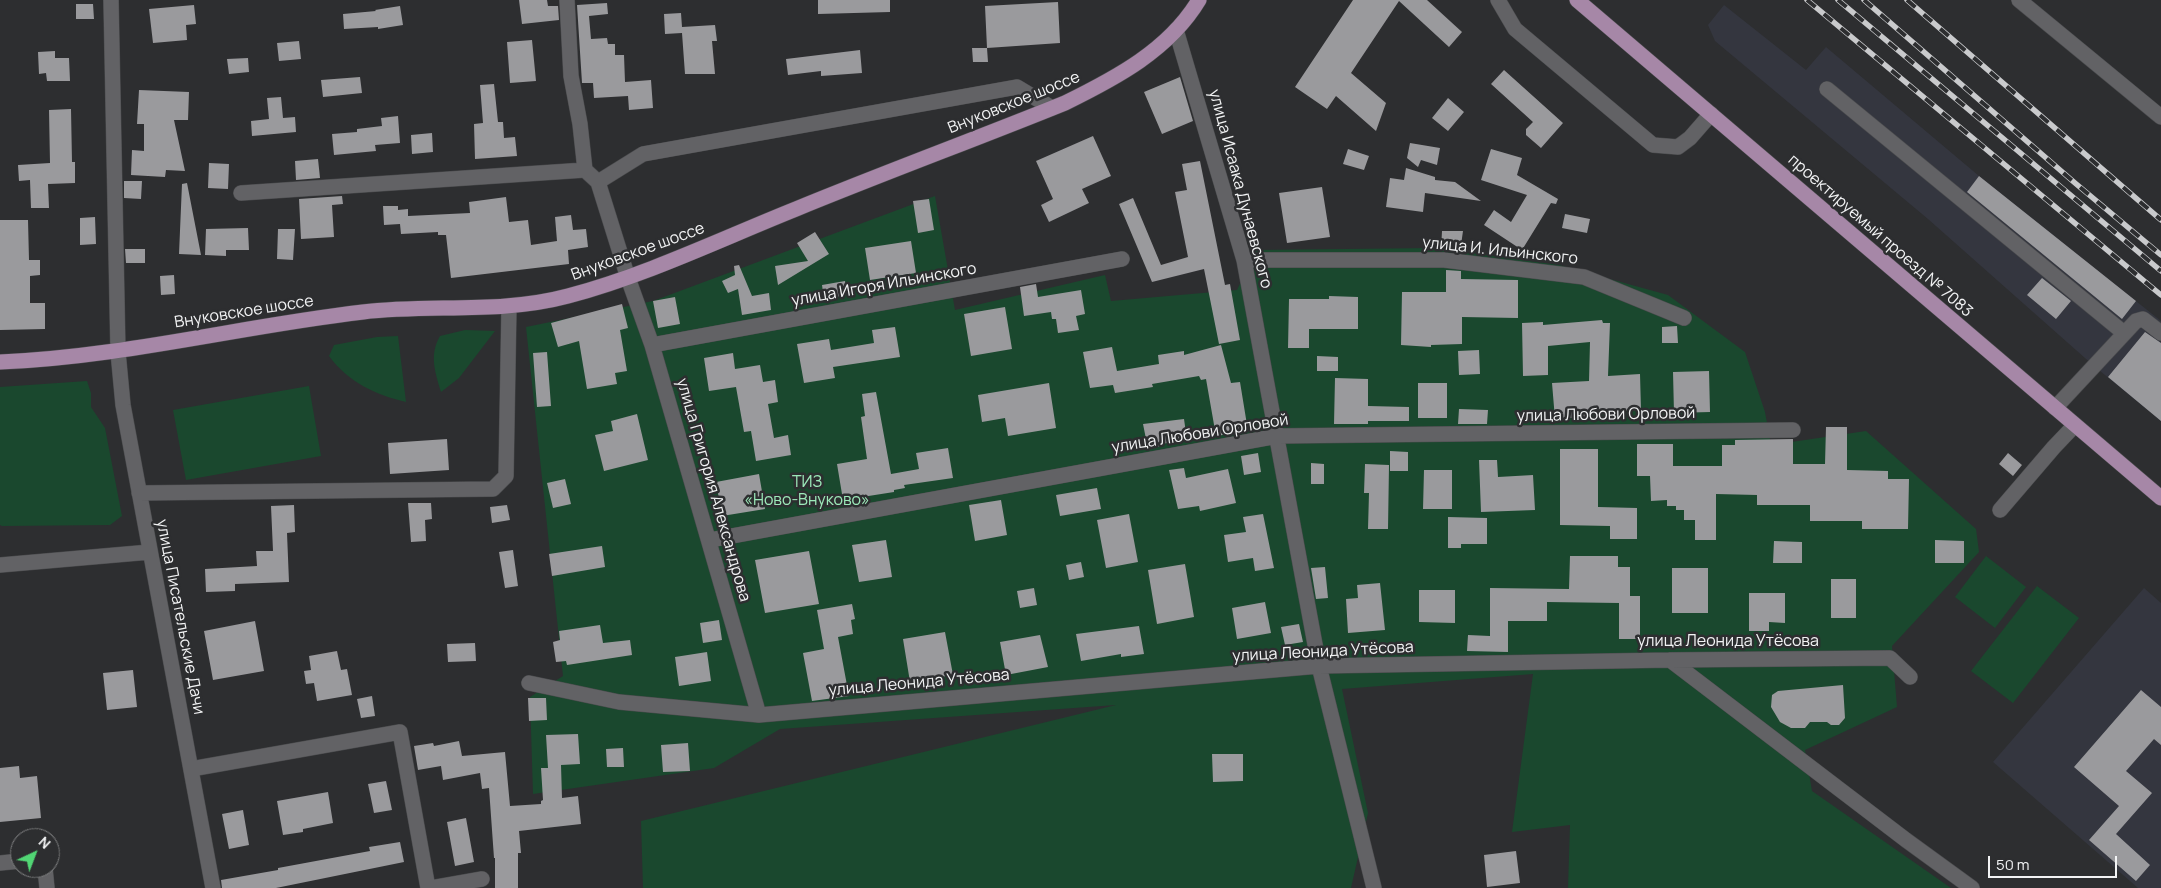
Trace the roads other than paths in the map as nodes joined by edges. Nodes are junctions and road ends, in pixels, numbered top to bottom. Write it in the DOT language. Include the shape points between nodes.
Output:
graph roads {
  1 [pos="111,0"];
  2 [pos="566,0"];
  3 [pos="1199,0"];
  4 [pos="1498,0"];
  5 [pos="1578,0"];
  6 [pos="2019,0"];
  7 [pos="1176,30"];
  8 [pos="1827,89"];
  9 [pos="1052,108"];
  10 [pos="1711,114"];
  11 [pos="2161,117"];
  12 [pos="585,170"];
  13 [pos="598,182"];
  14 [pos="241,193"];
  15 [pos="1122,259"];
  16 [pos="1244,260"];
  17 [pos="628,278"];
  18 [pos="509,306"];
  19 [pos="1684,318"];
  20 [pos="2124,333"];
  21 [pos="2161,333"];
  22 [pos="652,345"];
  23 [pos="118,352"];
  24 [pos="0,362"];
  25 [pos="2055,408"];
  26 [pos="2075,425"];
  27 [pos="1793,430"];
  28 [pos="1278,436"];
  29 [pos="140,493"];
  30 [pos="2161,498"];
  31 [pos="2000,510"];
  32 [pos="710,540"];
  33 [pos="150,552"];
  34 [pos="0,565"];
  35 [pos="1670,660"];
  36 [pos="1319,666"];
  37 [pos="1910,677"];
  38 [pos="529,683"];
  39 [pos="759,715"];
  40 [pos="191,769"];
  41 [pos="482,879"];
  42 [pos="213,888"];
  43 [pos="429,888"];
  44 [pos="1374,888"];
  45 [pos="1972,888"];
  1 -- 23 [label="street, улица Писательские Дачи"];
  2 -- 12 [label="street" via="571,76"];
  3 -- 7 [label="main road, Внуковское шоссе"];
  4 -- 10 [label="street" via="1515,29 1653,145 1678,146 1690,138"];
  5 -- 10 [label="main road, проектируемый проезд № 7083"];
  6 -- 11 [label="street"];
  7 -- 9 [label="main road, Внуковское шоссе" via="1130,68"];
  7 -- 16 [label="street, улица Исаака Дунаевского"];
  8 -- 20 [label="street"];
  9 -- 13 [label="street" via="1017,87 643,154"];
  9 -- 17 [label="main road, Внуковское шоссе"];
  10 -- 25 [label="main road, проектируемый проезд № 7083"];
  12 -- 13 [label="street"];
  12 -- 14 [label="street"];
  13 -- 17 [label="street, улица Григория Александрова"];
  15 -- 22 [label="street, улица Игоря Ильинского"];
  16 -- 19 [label="street, улица И. Ильинского" via="1444,260 1584,277"];
  16 -- 28 [label="street, улица Исаака Дунаевского"];
  17 -- 18 [label="main road, Внуковское шоссе" via="564,297"];
  17 -- 22 [label="street, улица Григория Александрова"];
  18 -- 23 [label="main road, Внуковское шоссе" via="361,312"];
  18 -- 29 [label="street" via="506,476 493,489"];
  20 -- 21 [label="street" via="2136,321 2143,319"];
  20 -- 25 [label="street"];
  22 -- 32 [label="street, улица Григория Александрова"];
  23 -- 24 [label="main road, Внуковское шоссе"];
  23 -- 29 [label="street, улица Писательские Дачи" via="123,405"];
  25 -- 26 [label="main road, проектируемый проезд № 7083"];
  26 -- 30 [label="main road, проектируемый проезд № 7083"];
  26 -- 31 [label="street"];
  27 -- 28 [label="street, улица Любови Орловой"];
  28 -- 32 [label="street, улица Любови Орловой"];
  28 -- 36 [label="street, улица Исаака Дунаевского"];
  29 -- 33 [label="street, улица Писательские Дачи"];
  32 -- 39 [label="street, улица Григория Александрова"];
  33 -- 34 [label="street"];
  33 -- 40 [label="street, улица Писательские Дачи"];
  35 -- 36 [label="street, улица Леонида Утёсова"];
  35 -- 37 [label="street, улица Леонида Утёсова" via="1890,658"];
  35 -- 45 [label="street"];
  36 -- 39 [label="street, улица Леонида Утёсова"];
  36 -- 44 [label="street, улица Исаака Дунаевского"];
  38 -- 39 [label="street, улица Леонида Утёсова" via="619,702"];
  40 -- 42 [label="street, улица Писательские Дачи"];
  40 -- 43 [label="street" via="400,732"];
  41 -- 43 [label="street"];
}
